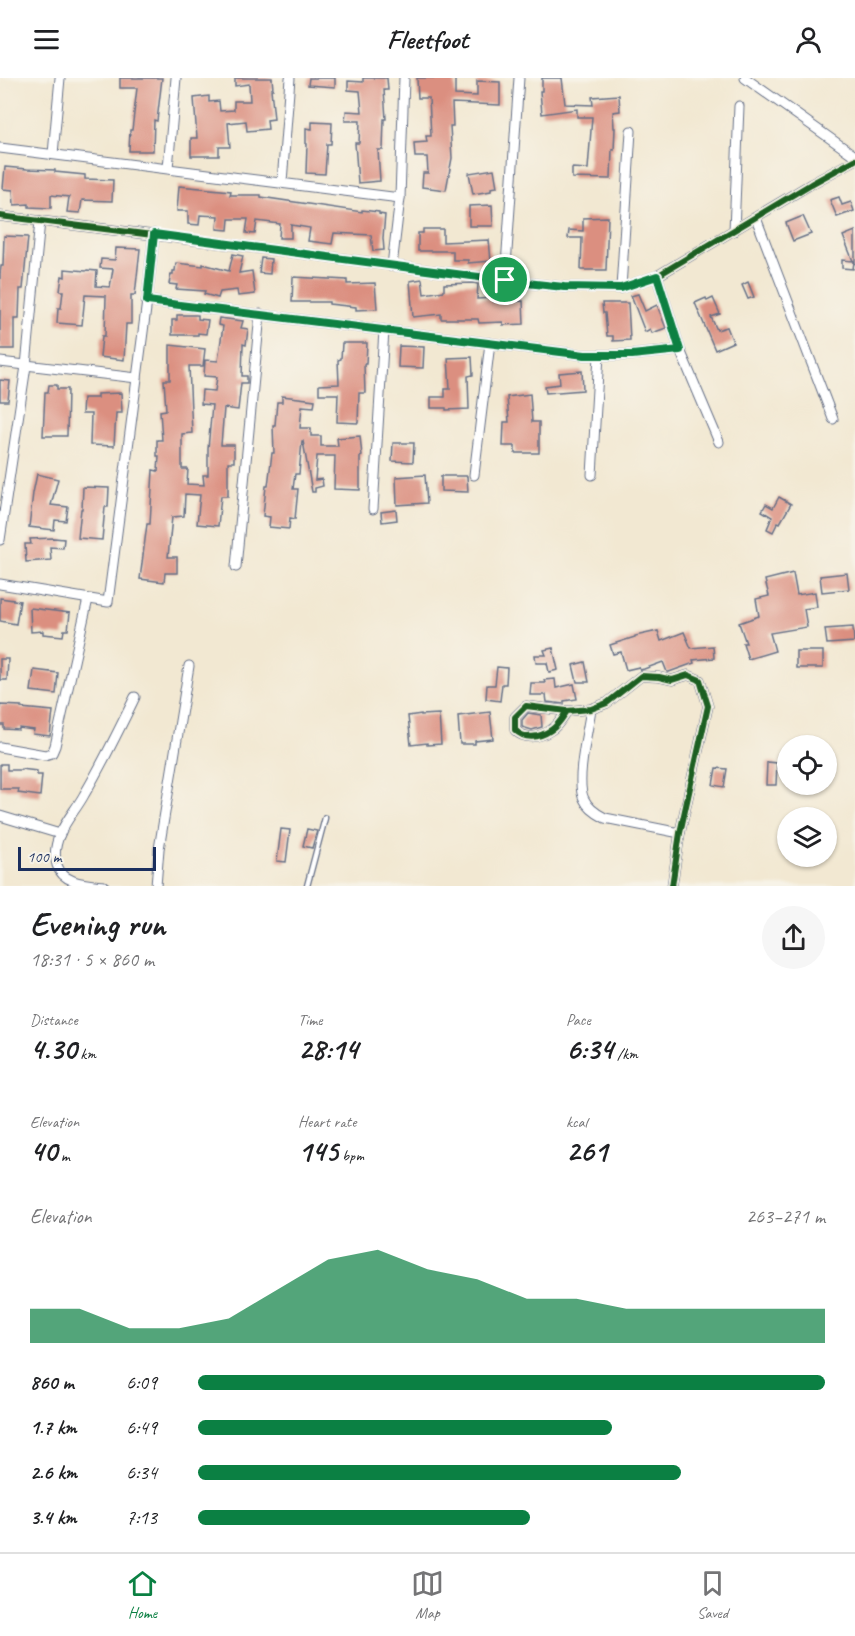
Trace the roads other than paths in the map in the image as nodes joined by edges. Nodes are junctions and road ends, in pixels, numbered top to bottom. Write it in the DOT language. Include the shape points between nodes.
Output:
graph roads {
  1 [pos="60,78"];
  2 [pos="176,78"];
  3 [pos="290,78"];
  4 [pos="404,78"];
  5 [pos="519,78"];
  6 [pos="745,78"];
  7 [pos="739,106"];
  8 [pos="631,131"];
  9 [pos="0,148"];
  10 [pos="53,154"];
  11 [pos="855,158"];
  12 [pos="168,168"];
  13 [pos="282,182"];
  14 [pos="400,198"];
  15 [pos="0,216"];
  16 [pos="756,218"];
  17 [pos="40,221"];
  18 [pos="734,231"];
  19 [pos="154,234"];
  20 [pos="392,266"];
  21 [pos="657,276"];
  22 [pos="505,280"];
  23 [pos="621,288"];
  24 [pos="147,301"];
  25 [pos="260,314"];
  26 [pos="384,330"];
  27 [pos="490,343"];
  28 [pos="680,350"];
  29 [pos="599,355"];
  30 [pos="0,362"];
  31 [pos="26,366"];
  32 [pos="137,378"];
  33 [pos="833,419"];
  34 [pos="719,442"];
  35 [pos="474,475"];
  36 [pos="592,475"];
  37 [pos="373,509"];
  38 [pos="0,540"];
  39 [pos="236,567"];
  40 [pos="0,584"];
  41 [pos="88,599"];
  42 [pos="189,666"];
  43 [pos="135,697"];
  44 [pos="591,709"];
  45 [pos="567,711"];
  46 [pos="0,747"];
  47 [pos="0,816"];
  48 [pos="325,818"];
  49 [pos="680,833"];
  50 [pos="60,834"];
  51 [pos="104,886"];
  52 [pos="156,886"];
  53 [pos="307,886"];
  54 [pos="672,886"];
  1 -- 10 [label="street"];
  2 -- 12 [label="street"];
  3 -- 13 [label="street"];
  4 -- 14 [label="street"];
  5 -- 22 [label="street"];
  6 -- 11 [label="street"];
  7 -- 18 [label="street"];
  8 -- 23 [label="street"];
  9 -- 10 [label="street"];
  10 -- 12 [label="street"];
  11 -- 16 [label="street"];
  12 -- 13 [label="street"];
  13 -- 14 [label="street"];
  14 -- 20 [label="street"];
  15 -- 17 [label="street"];
  16 -- 18 [label="street"];
  16 -- 33 [label="street"];
  17 -- 19 [label="street"];
  17 -- 31 [label="street"];
  18 -- 21 [label="street"];
  19 -- 20 [label="street"];
  19 -- 24 [label="street"];
  20 -- 22 [label="street"];
  21 -- 23 [label="street"];
  21 -- 28 [label="street"];
  22 -- 23 [label="street"];
  24 -- 25 [label="street"];
  24 -- 32 [label="street"];
  25 -- 26 [label="street"];
  25 -- 39 [label="street"];
  26 -- 27 [label="street"];
  26 -- 37 [label="street"];
  27 -- 29 [label="street"];
  27 -- 35 [label="street"];
  28 -- 29 [label="street"];
  28 -- 34 [label="street"];
  29 -- 36 [label="street"];
  30 -- 31 [label="street"];
  31 -- 32 [label="street"];
  31 -- 38 [label="street"];
  32 -- 41 [label="street" via="108,602"];
  40 -- 41 [label="street"];
  41 -- 46 [label="street" via="52,753"];
  42 -- 52 [label="street"];
  43 -- 50 [label="street"];
  44 -- 45 [label="street"];
  44 -- 49 [label="street" via="580,781 583,799 605,818"];
  44 -- 49 [label="street" via="607,703 641,676 672,680 688,675 700,680 708,706"];
  45 -- 45 [label="street" via="526,706 515,717 515,730 521,736 534,737 553,730"];
  47 -- 50 [label="street"];
  48 -- 53 [label="lane"];
  49 -- 54 [label="street"];
  50 -- 51 [label="street" via="55,850 62,874 70,880"];
}
